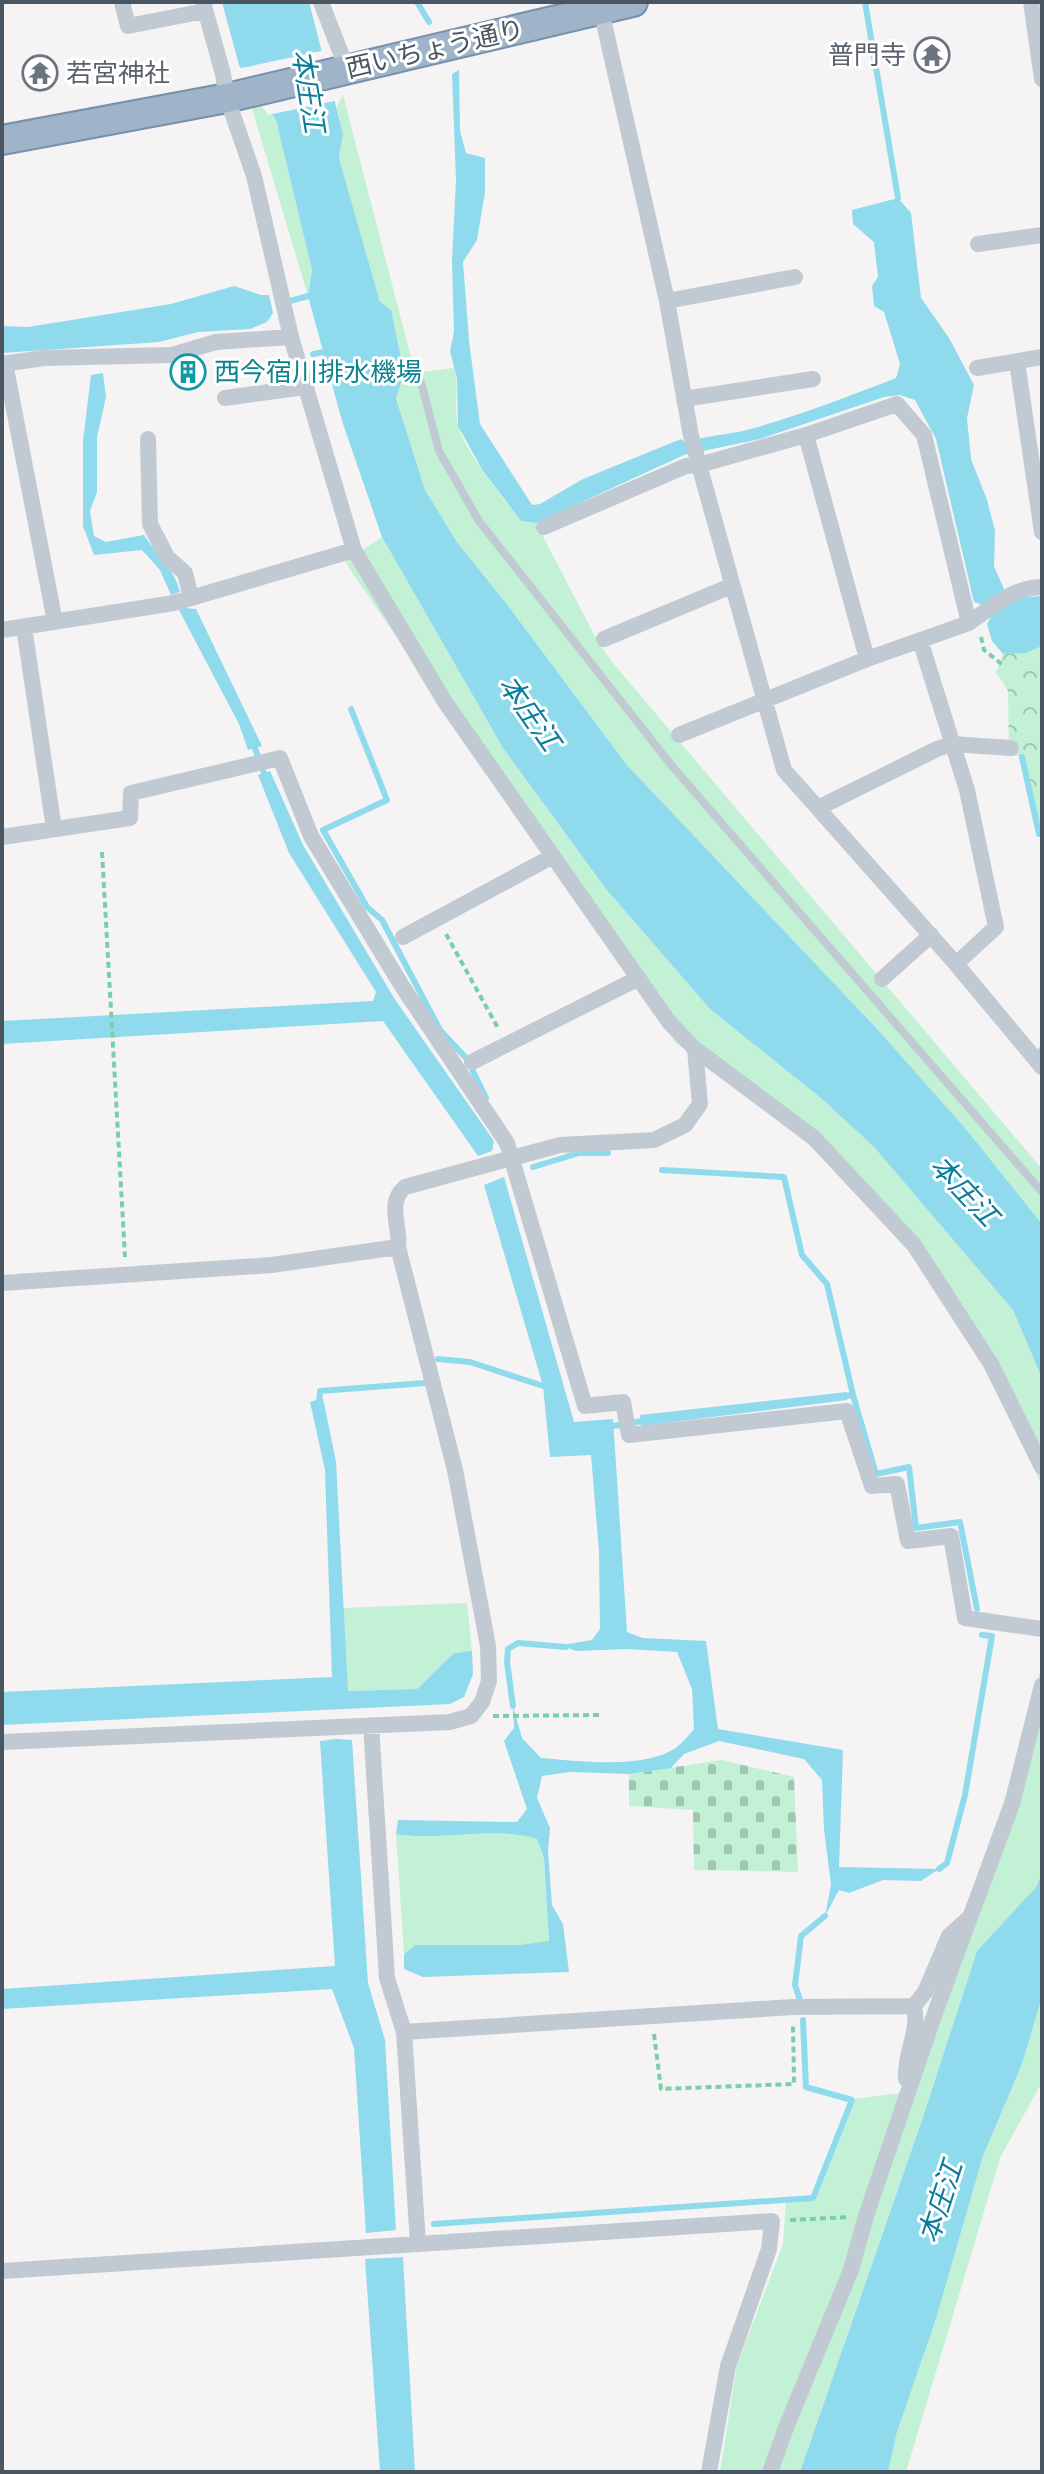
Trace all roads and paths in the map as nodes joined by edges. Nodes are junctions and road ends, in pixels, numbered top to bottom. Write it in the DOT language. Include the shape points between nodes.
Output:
graph roads {
  1 [pos="122,2"];
  2 [pos="321,2"];
  3 [pos="631,2"];
  4 [pos="1031,2"];
  5 [pos="204,6"];
  6 [pos="601,10"];
  7 [pos="347,69"];
  8 [pos="1042,79"];
  9 [pos="227,98"];
  10 [pos="2,140"];
  11 [pos="1042,235"];
  12 [pos="978,244"];
  13 [pos="795,277"];
  14 [pos="667,301"];
  15 [pos="291,337"];
  16 [pos="1042,357"];
  17 [pos="1017,362"];
  18 [pos="4,364"];
  19 [pos="977,368"];
  20 [pos="813,379"];
  21 [pos="421,382"];
  22 [pos="305,387"];
  23 [pos="225,398"];
  24 [pos="684,399"];
  25 [pos="806,435"];
  26 [pos="148,439"];
  27 [pos="698,461"];
  28 [pos="1039,487"];
  29 [pos="544,527"];
  30 [pos="1042,532"];
  31 [pos="354,550"];
  32 [pos="731,586"];
  33 [pos="1042,587"];
  34 [pos="184,599"];
  35 [pos="975,619"];
  36 [pos="55,622"];
  37 [pos="24,627"];
  38 [pos="2,630"];
  39 [pos="604,639"];
  40 [pos="920,640"];
  41 [pos="867,659"];
  42 [pos="1004,666"];
  43 [pos="763,700"];
  44 [pos="679,735"];
  45 [pos="952,744"];
  46 [pos="1011,748"];
  47 [pos="818,808"];
  48 [pos="54,829"];
  49 [pos="2,837"];
  50 [pos="102,852"];
  51 [pos="553,856"];
  52 [pos="438,918"];
  53 [pos="931,935"];
  54 [pos="403,937"];
  55 [pos="956,964"];
  56 [pos="637,979"];
  57 [pos="882,979"];
  58 [pos="507,1044"];
  59 [pos="695,1049"];
  60 [pos="472,1062"];
  61 [pos="1041,1064"];
  62 [pos="512,1157"];
  63 [pos="1042,1192"];
  64 [pos="398,1247"];
  65 [pos="125,1259"];
  66 [pos="2,1283"];
  67 [pos="1042,1467"];
  68 [pos="1042,1629"];
  69 [pos="1042,1685"];
  70 [pos="599,1715"];
  71 [pos="509,1716"];
  72 [pos="371,1725"];
  73 [pos="2,1742"];
  74 [pos="971,1916"];
  75 [pos="914,2006"];
  76 [pos="793,2007"];
  77 [pos="651,2016"];
  78 [pos="404,2032"];
  79 [pos="908,2093"];
  80 [pos="866,2216"];
  81 [pos="772,2221"];
  82 [pos="418,2243"];
  83 [pos="2,2271"];
  84 [pos="709,2472"];
  85 [pos="770,2472"];
  1 -- 5 [label="street" via="128,26"];
  2 -- 7 [label="street"];
  3 -- 6 [label="highway, 西いちょう通り"];
  4 -- 8 [label="street"];
  5 -- 9 [label="street"];
  6 -- 7 [label="highway, 西いちょう通り"];
  6 -- 14 [label="street"];
  7 -- 9 [label="highway, 西いちょう通り"];
  9 -- 10 [label="highway, 西いちょう通り"];
  9 -- 15 [label="street" via="254,176"];
  11 -- 12 [label="street"];
  13 -- 14 [label="street"];
  14 -- 24 [label="street"];
  15 -- 18 [label="street" via="216,342 172,355"];
  15 -- 22 [label="street"];
  16 -- 17 [label="street"];
  17 -- 19 [label="street"];
  17 -- 28 [label="street"];
  18 -- 36 [label="street"];
  20 -- 24 [label="street"];
  21 -- 63 [label="lane" via="439,451 479,521 672,766"];
  22 -- 23 [label="street"];
  22 -- 31 [label="street"];
  24 -- 27 [label="street"];
  25 -- 27 [label="street"];
  25 -- 35 [label="street" via="897,404 924,435"];
  25 -- 41 [label="street"];
  26 -- 34 [label="street" via="150,524 167,557 185,573"];
  27 -- 29 [label="street"];
  27 -- 32 [label="street"];
  28 -- 30 [label="street"];
  31 -- 34 [label="street"];
  31 -- 51 [label="street" via="445,702"];
  32 -- 39 [label="street"];
  32 -- 43 [label="street"];
  33 -- 35 [label="street" via="1007,597"];
  34 -- 36 [label="street"];
  35 -- 40 [label="street"];
  35 -- 42 [label="path" via="984,650"];
  36 -- 37 [label="street"];
  37 -- 38 [label="street"];
  37 -- 48 [label="street"];
  40 -- 41 [label="street"];
  40 -- 45 [label="street"];
  41 -- 43 [label="street"];
  43 -- 44 [label="street"];
  43 -- 47 [label="street" via="784,770"];
  45 -- 46 [label="street"];
  45 -- 47 [label="street"];
  45 -- 55 [label="street" via="996,927"];
  47 -- 53 [label="street"];
  48 -- 49 [label="street"];
  48 -- 62 [label="street" via="130,818 131,793 280,758 311,836"];
  50 -- 65 [label="path"];
  51 -- 52 [label="street"];
  51 -- 56 [label="street"];
  52 -- 54 [label="street"];
  52 -- 58 [label="path"];
  53 -- 55 [label="street"];
  53 -- 57 [label="street"];
  55 -- 61 [label="street"];
  56 -- 58 [label="street"];
  56 -- 59 [label="street"];
  58 -- 60 [label="street"];
  59 -- 62 [label="street" via="700,1104 685,1125 642,1143 560,1145"];
  59 -- 67 [label="street" via="814,1138 914,1245 991,1364"];
  62 -- 64 [label="street" via="405,1187 394,1205"];
  62 -- 68 [label="street" via="585,1406 623,1402 629,1435 847,1411 872,1486 897,1484 908,1541 951,1536 965,1618"];
  64 -- 66 [label="street" via="272,1265"];
  64 -- 72 [label="street" via="455,1470 488,1646 489,1681 471,1716 450,1722"];
  69 -- 74 [label="street" via="1012,1804"];
  70 -- 71 [label="path"];
  72 -- 73 [label="street"];
  72 -- 78 [label="street" via="387,1978"];
  74 -- 75 [label="street" via="949,1936"];
  74 -- 79 [label="street"];
  75 -- 76 [label="street"];
  75 -- 79 [label="street" via="917,2020 905,2070"];
  76 -- 77 [label="street"];
  76 -- 77 [label="path" via="794,2084 661,2089"];
  77 -- 78 [label="street"];
  78 -- 82 [label="street"];
  79 -- 80 [label="street"];
  80 -- 81 [label="path"];
  80 -- 85 [label="street" via="851,2270"];
  81 -- 82 [label="street"];
  81 -- 84 [label="street" via="769,2249 728,2366"];
  82 -- 83 [label="street"];
}
